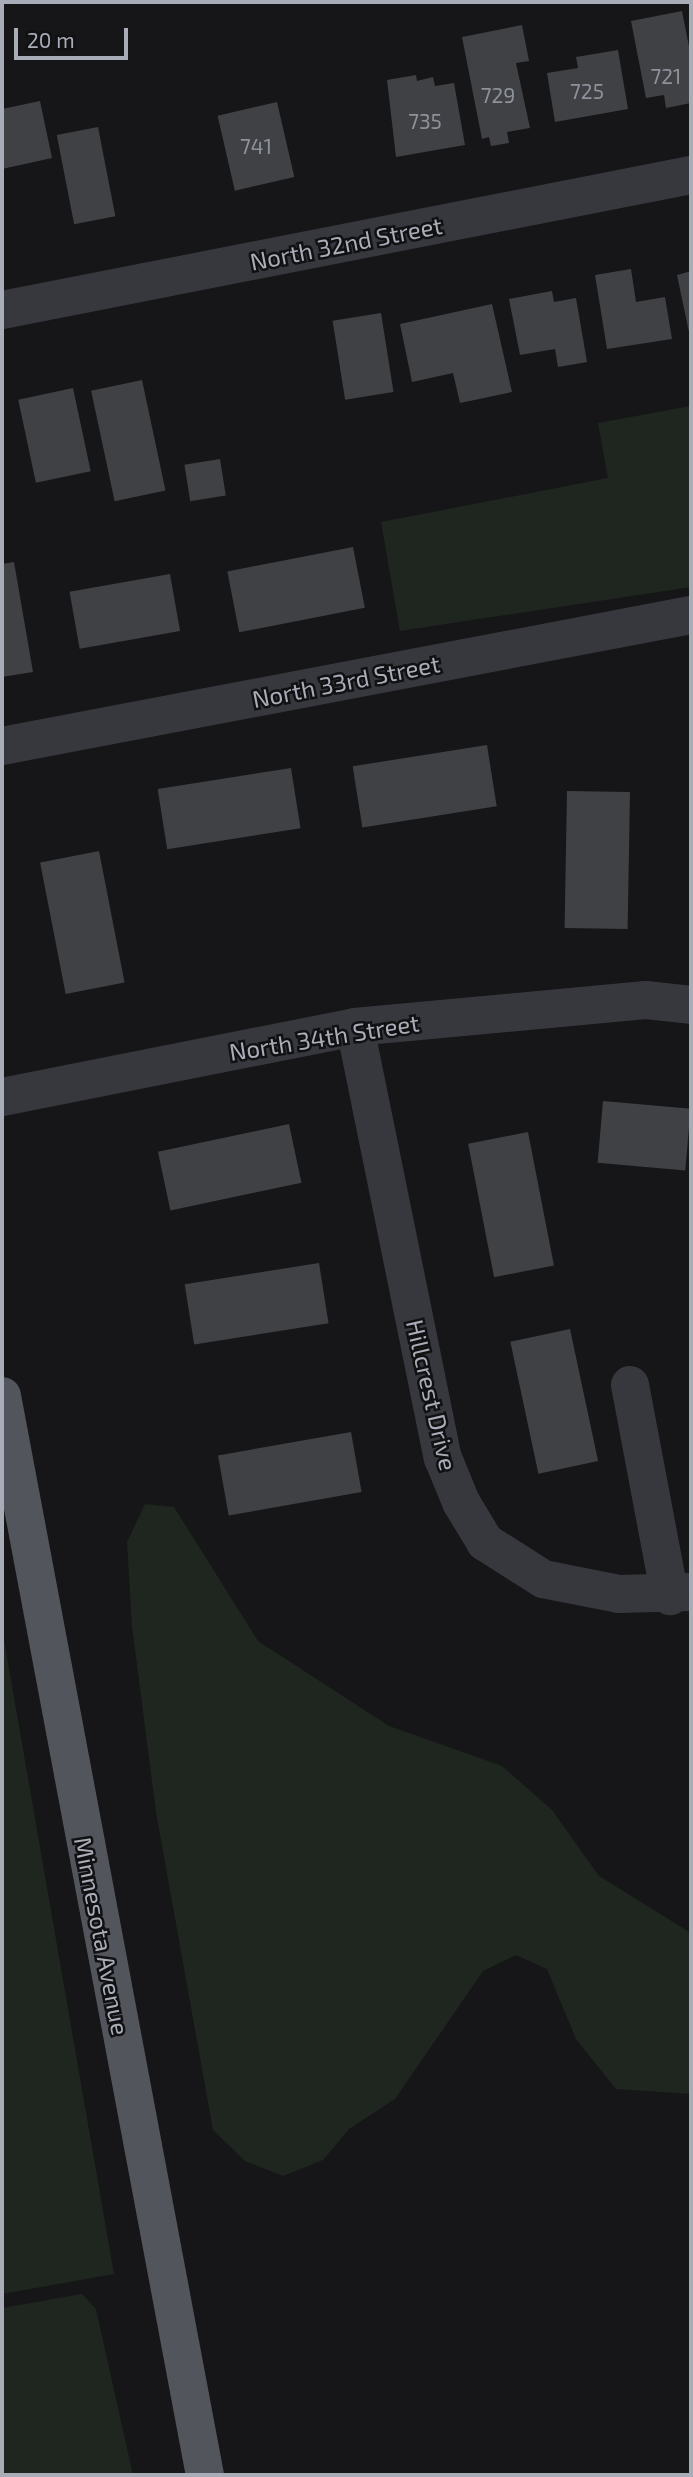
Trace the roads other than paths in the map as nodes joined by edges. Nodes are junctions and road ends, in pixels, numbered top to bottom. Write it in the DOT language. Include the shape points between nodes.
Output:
graph roads {
  1 [pos="691,175"];
  2 [pos="2,310"];
  3 [pos="691,615"];
  4 [pos="2,746"];
  5 [pos="691,1005"];
  6 [pos="355,1027"];
  7 [pos="2,1097"];
  8 [pos="630,1385"];
  9 [pos="2,1398"];
  10 [pos="681,1594"];
  11 [pos="205,2475"];
  1 -- 2 [label="street, North 32nd Street"];
  3 -- 4 [label="street, North 33rd Street"];
  5 -- 6 [label="street, North 34th Street" via="646,1000"];
  6 -- 7 [label="street, North 34th Street"];
  6 -- 10 [label="street, Hillcrest Drive" via="443,1458 461,1502 485,1542 543,1579 619,1594"];
  8 -- 10 [label="street"];
  9 -- 11 [label="main road, Minnesota Avenue"];
}
